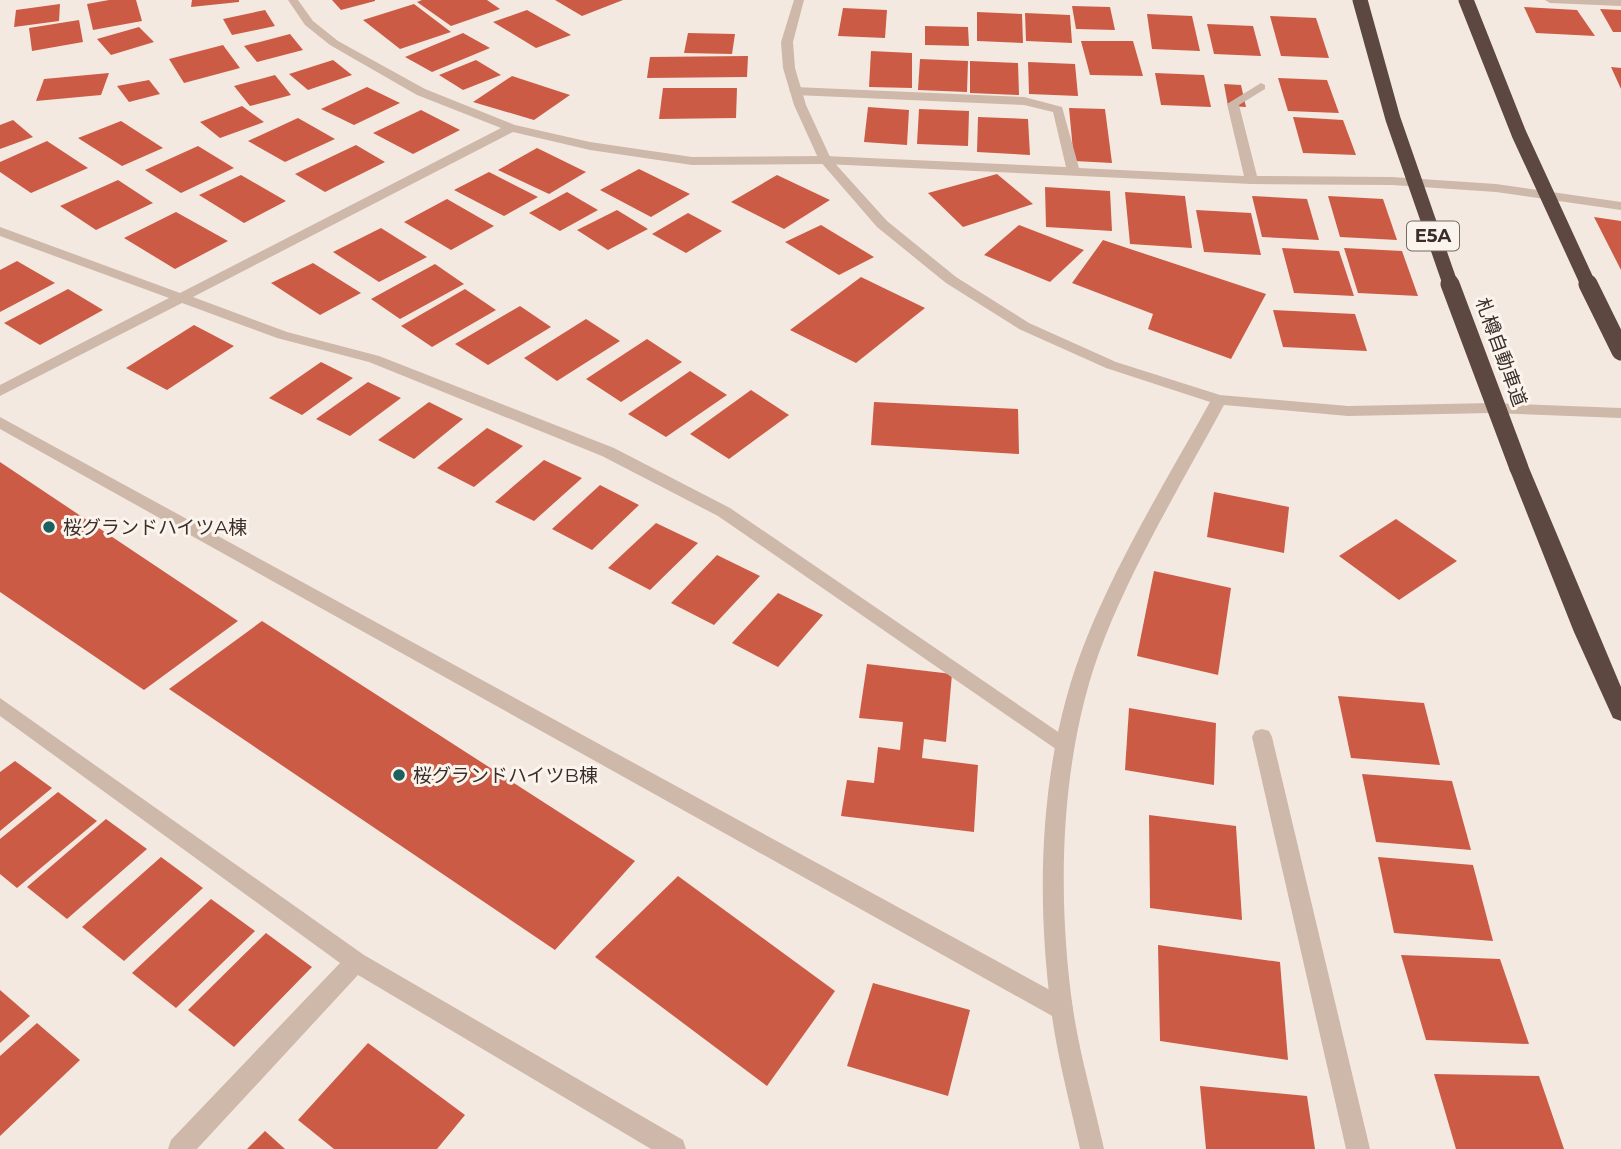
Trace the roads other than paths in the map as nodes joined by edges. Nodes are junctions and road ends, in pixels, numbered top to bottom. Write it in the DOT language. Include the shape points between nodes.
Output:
graph roads {
  1 [pos="293,0"];
  2 [pos="799,0"];
  3 [pos="1360,0"];
  4 [pos="1466,0"];
  5 [pos="1550,0"];
  6 [pos="1621,3"];
  7 [pos="1261,87"];
  8 [pos="795,91"];
  9 [pos="511,128"];
  10 [pos="825,160"];
  11 [pos="1073,170"];
  12 [pos="1251,180"];
  13 [pos="1621,206"];
  14 [pos="0,231"];
  15 [pos="181,298"];
  16 [pos="1621,351"];
  17 [pos="0,391"];
  18 [pos="1219,400"];
  19 [pos="1621,413"];
  20 [pos="0,422"];
  21 [pos="0,706"];
  22 [pos="1621,712"];
  23 [pos="1262,737"];
  24 [pos="1063,746"];
  25 [pos="356,962"];
  26 [pos="1062,1009"];
  27 [pos="180,1149"];
  28 [pos="674,1149"];
  29 [pos="1092,1149"];
  30 [pos="1358,1149"];
  1 -- 9 [label="street" via="309,23 378,70"];
  2 -- 8 [label="street" via="787,42"];
  3 -- 22 [label="highway, 札樽自動車道 / E5A, bridge" via="1372,51 1434,237 1519,468"];
  4 -- 16 [label="highway, bridge" via="1570,248"];
  5 -- 6 [label="street"];
  7 -- 12 [label="street" via="1233,104"];
  8 -- 10 [label="street"];
  8 -- 11 [label="street" via="1024,101 1058,110"];
  9 -- 10 [label="street" via="590,146 692,161"];
  9 -- 15 [label="street"];
  10 -- 11 [label="street"];
  10 -- 18 [label="street" via="882,224 951,280 1024,326 1111,365"];
  11 -- 12 [label="street"];
  12 -- 13 [label="street" via="1457,185"];
  14 -- 15 [label="street"];
  15 -- 17 [label="street"];
  15 -- 24 [label="street" via="282,335 374,359 608,452 724,512"];
  18 -- 19 [label="street" via="1348,411 1491,408"];
  18 -- 24 [label="street" via="1128,567 1095,639"];
  20 -- 26 [label="street"];
  21 -- 25 [label="street"];
  23 -- 30 [label="street"];
  24 -- 26 [label="street" via="1052,871"];
  25 -- 27 [label="street"];
  25 -- 28 [label="street"];
  26 -- 29 [label="street"];
}
